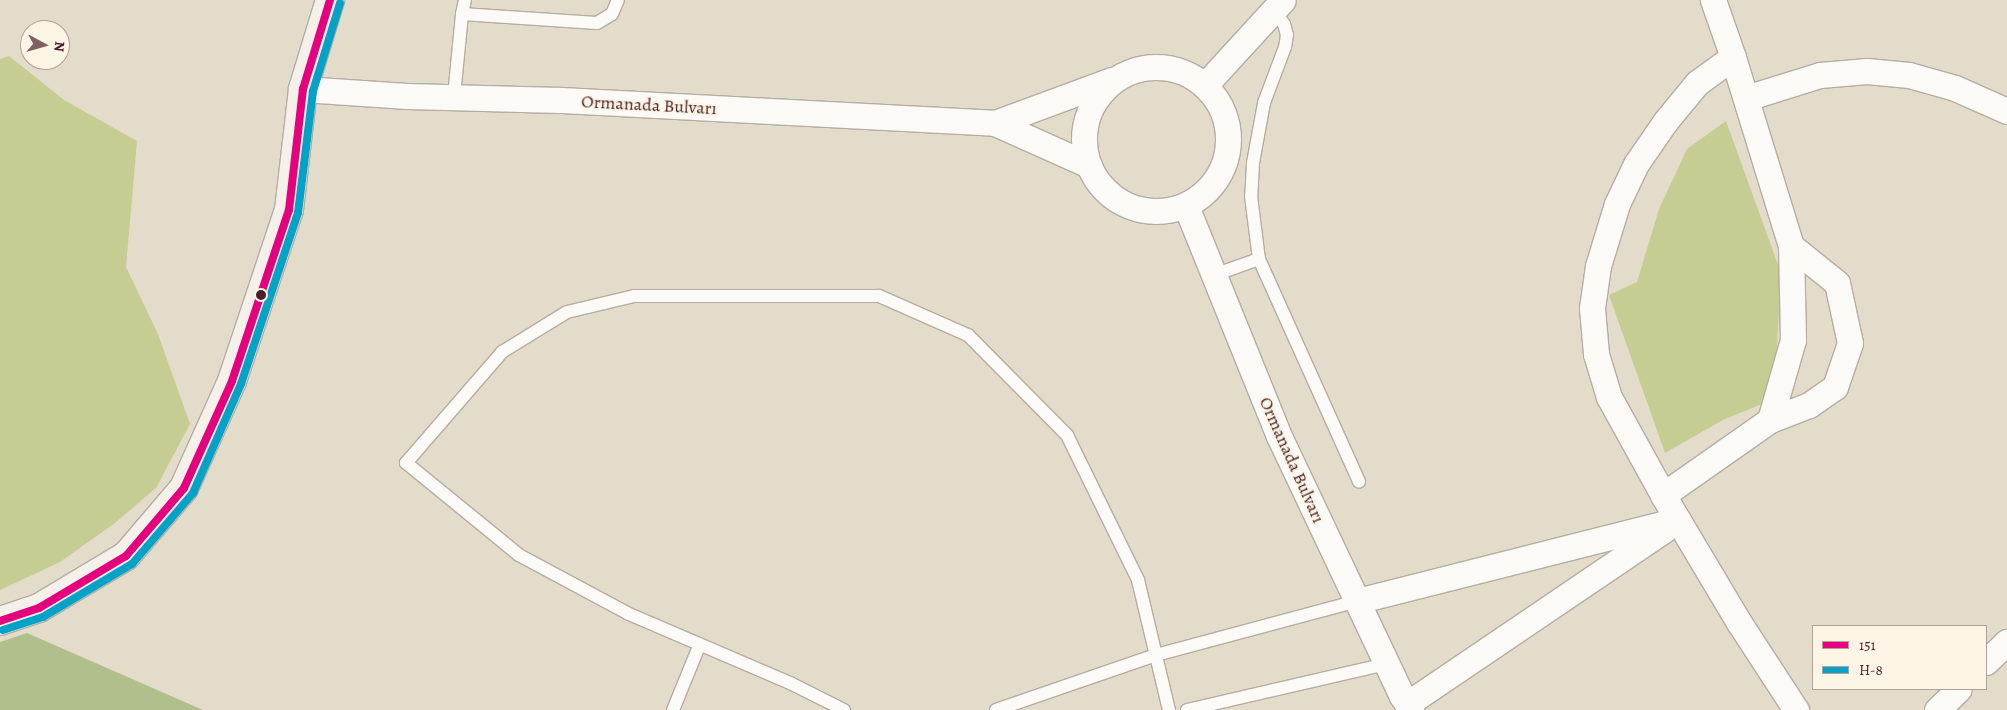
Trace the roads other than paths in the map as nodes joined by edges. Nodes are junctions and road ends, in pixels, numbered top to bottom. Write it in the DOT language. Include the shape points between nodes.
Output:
graph roads {
  1 [pos="330,0"];
  2 [pos="466,0"];
  3 [pos="618,0"];
  4 [pos="1714,0"];
  5 [pos="1278,4"];
  6 [pos="462,14"];
  7 [pos="1733,57"];
  8 [pos="1114,80"];
  9 [pos="1205,85"];
  10 [pos="303,89"];
  11 [pos="454,96"];
  12 [pos="1746,98"];
  13 [pos="2007,112"];
  14 [pos="995,123"];
  15 [pos="1088,165"];
  16 [pos="1186,206"];
  17 [pos="1791,246"];
  18 [pos="1259,260"];
  19 [pos="1214,275"];
  20 [pos="1770,420"];
  21 [pos="1359,482"];
  22 [pos="1663,495"];
  23 [pos="1678,520"];
  24 [pos="1357,601"];
  25 [pos="0,621"];
  26 [pos="2007,642"];
  27 [pos="700,644"];
  28 [pos="1156,655"];
  29 [pos="1987,661"];
  30 [pos="1387,664"];
  31 [pos="1958,690"];
  32 [pos="1409,707"];
  33 [pos="673,710"];
  34 [pos="844,710"];
  35 [pos="996,710"];
  36 [pos="1169,710"];
  37 [pos="1187,710"];
  38 [pos="1796,710"];
  39 [pos="1938,710"];
  1 -- 10 [label="street"];
  2 -- 6 [label="lane"];
  3 -- 6 [label="lane" via="612,14 597,23"];
  4 -- 7 [label="street"];
  5 -- 9 [label="street"];
  5 -- 18 [label="lane" via="1287,35 1264,102 1253,163 1252,196"];
  6 -- 11 [label="lane"];
  7 -- 12 [label="street"];
  7 -- 22 [label="street" via="1696,82 1636,164 1617,204 1598,266 1592,308 1596,354 1609,396"];
  8 -- 9 [label="street" via="1136,69 1160,66 1184,72"];
  8 -- 14 [label="street, Ormanada Bulvarı"];
  8 -- 15 [label="street" via="1097,97 1087,119 1084,142"];
  9 -- 16 [label="street" via="1220,104 1228,127 1228,152 1220,174 1205,193"];
  10 -- 11 [label="street, Ormanada Bulvarı"];
  10 -- 25 [label="street" via="289,210 232,381 184,488 126,556 39,608"];
  11 -- 14 [label="street, Ormanada Bulvarı"];
  12 -- 13 [label="street" via="1820,75 1866,71 1909,75 1955,88"];
  12 -- 17 [label="street"];
  14 -- 15 [label="street, Ormanada Bulvarı"];
  15 -- 16 [label="street" via="1100,186 1118,201 1140,210 1163,212"];
  16 -- 19 [label="street, Ormanada Bulvarı"];
  17 -- 20 [label="street" via="1793,340"];
  17 -- 20 [label="street" via="1838,283 1850,342 1835,388 1809,405"];
  18 -- 19 [label="lane"];
  18 -- 21 [label="lane"];
  19 -- 24 [label="street, Ormanada Bulvarı" via="1280,436"];
  20 -- 22 [label="street"];
  22 -- 23 [label="street"];
  23 -- 24 [label="street"];
  23 -- 32 [label="street"];
  23 -- 38 [label="street"];
  24 -- 28 [label="lane"];
  24 -- 30 [label="street, Ormanada Bulvarı"];
  26 -- 29 [label="street"];
  27 -- 28 [label="lane" via="626,613 519,555 406,463 502,352 567,312 634,296 879,296 968,335 1067,435 1138,580"];
  27 -- 33 [label="lane"];
  27 -- 34 [label="lane"];
  28 -- 35 [label="lane"];
  28 -- 36 [label="lane"];
  30 -- 32 [label="street, Ormanada Bulvarı"];
  30 -- 37 [label="lane"];
  31 -- 39 [label="street"];
}
